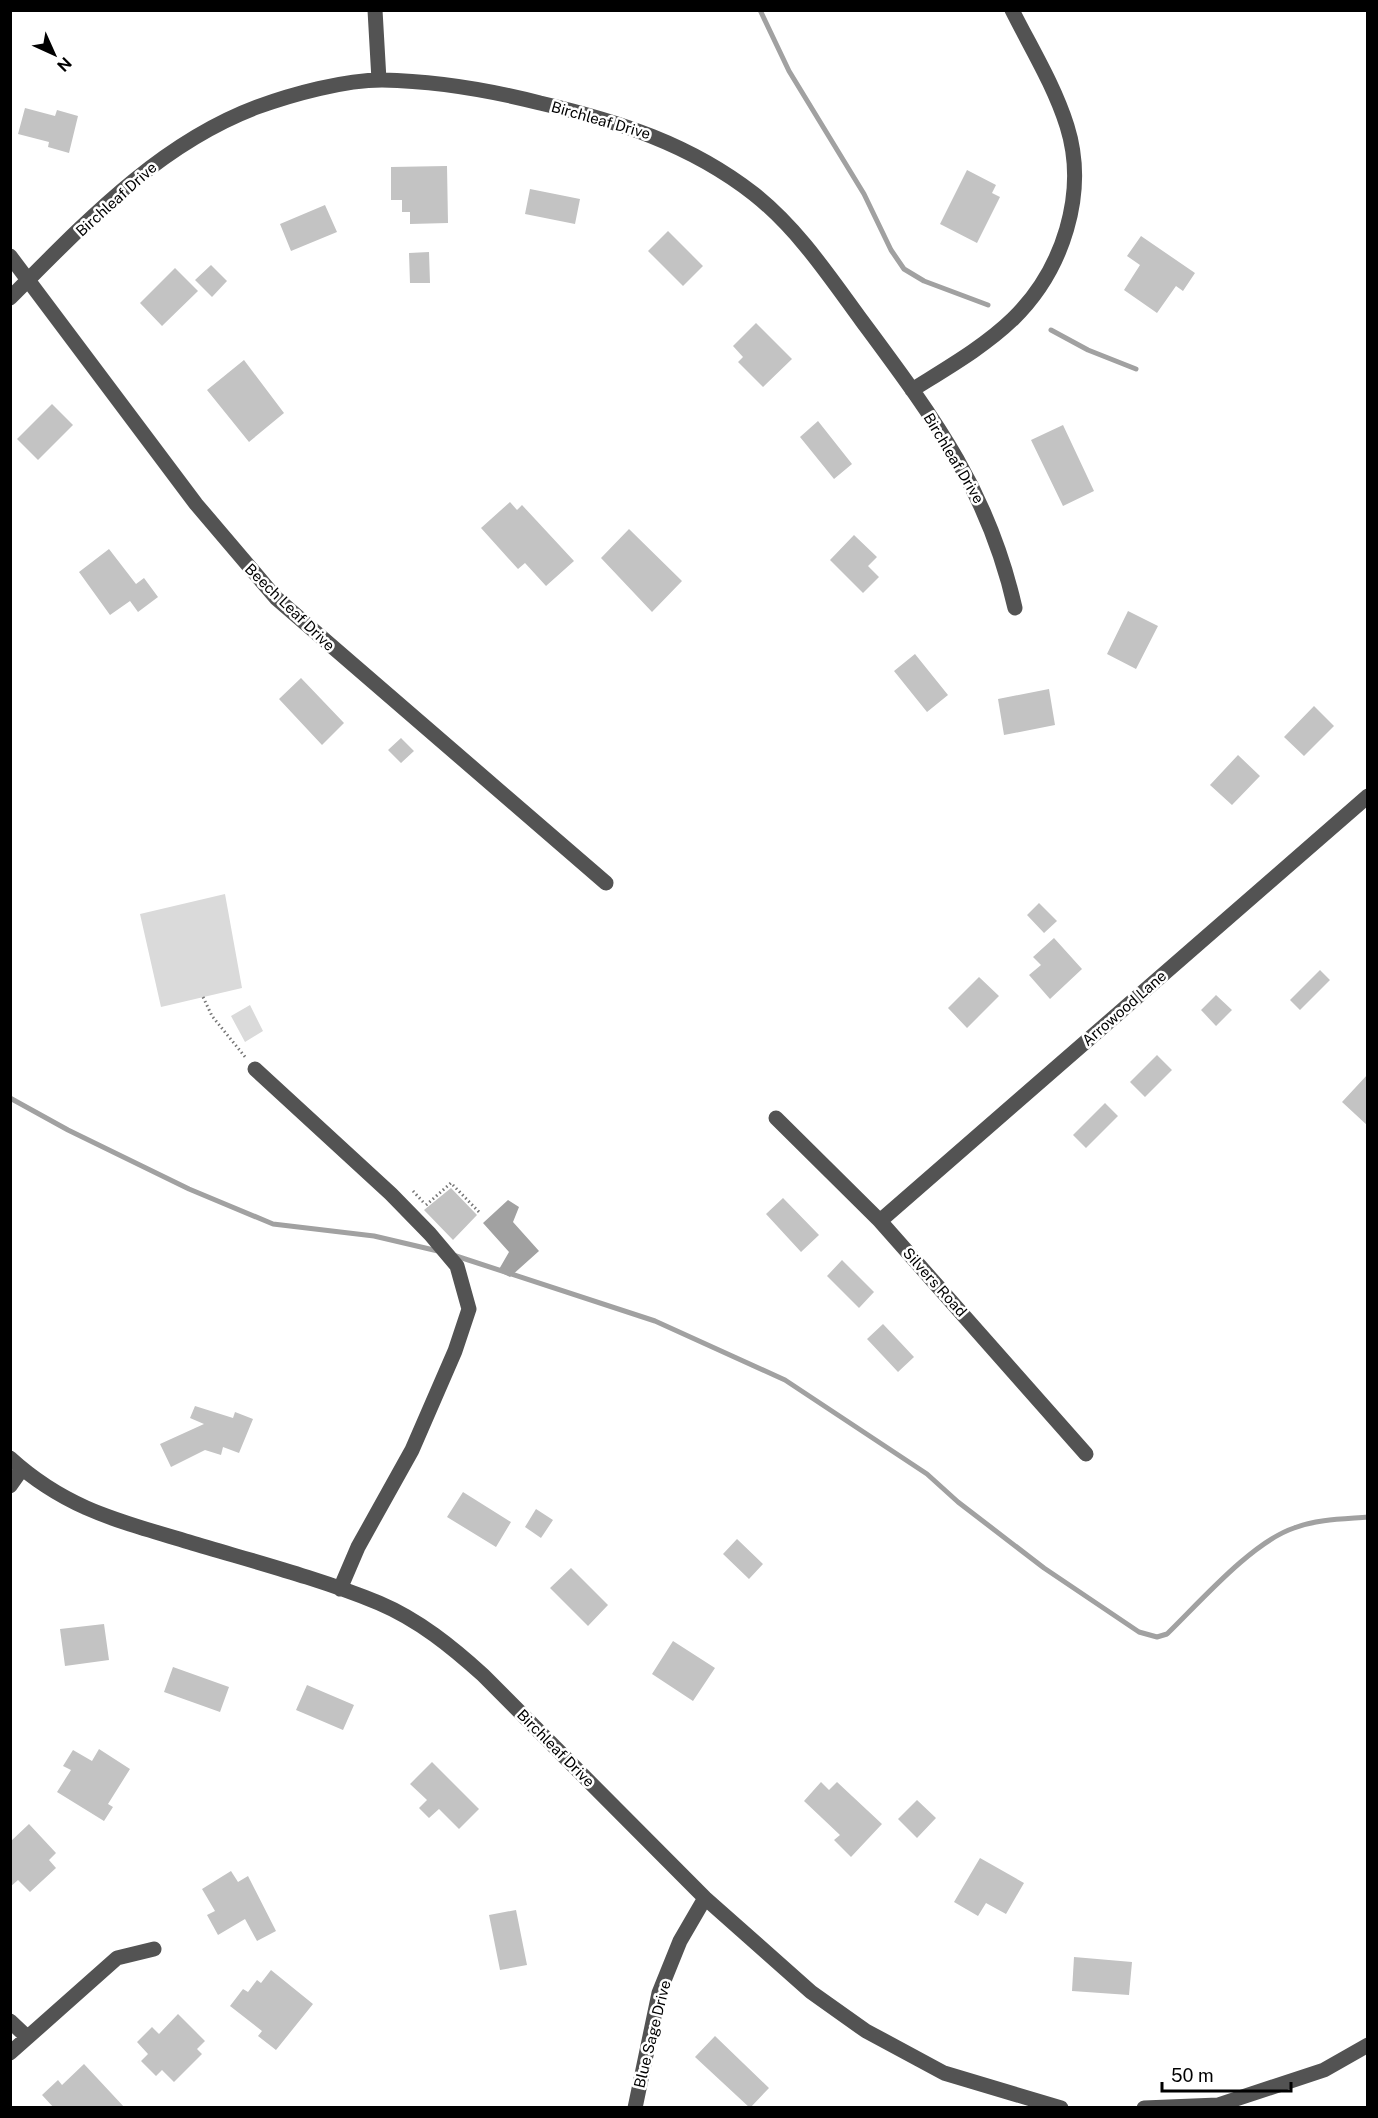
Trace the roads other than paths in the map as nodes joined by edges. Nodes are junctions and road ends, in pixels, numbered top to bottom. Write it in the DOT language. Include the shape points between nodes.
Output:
graph roads {
  1 [pos="375,10"];
  2 [pos="1012,10"];
  3 [pos="379,80"];
  4 [pos="10,256"];
  5 [pos="28,280"];
  6 [pos="10,298"];
  7 [pos="912,390"];
  8 [pos="1015,608"];
  9 [pos="1368,795"];
  10 [pos="606,883"];
  11 [pos="255,1069"];
  12 [pos="776,1118"];
  13 [pos="880,1221"];
  14 [pos="1086,1454"];
  15 [pos="16,1463"];
  16 [pos="10,1486"];
  17 [pos="340,1590"];
  18 [pos="705,1898"];
  19 [pos="154,1949"];
  20 [pos="10,2021"];
  21 [pos="27,2037"];
  22 [pos="1368,2045"];
  23 [pos="10,2054"];
  24 [pos="635,2108"];
  25 [pos="1061,2108"];
  26 [pos="1144,2108"];
  1 -- 3 [label="street"];
  2 -- 7 [label="street" via="1068,128 1075,176 1069,220 1053,265 1027,303 993,336"];
  3 -- 5 [label="street, Birchleaf Drive" via="291,96 206,130 137,177"];
  3 -- 7 [label="street, Birchleaf Drive" via="493,91 638,129 693,154 754,194 793,231"];
  4 -- 5 [label="street, Beech Leaf Drive"];
  5 -- 6 [label="street, Birchleaf Drive"];
  5 -- 10 [label="street, Beech Leaf Drive" via="196,504 276,598"];
  7 -- 8 [label="street, Birchleaf Drive" via="955,453 984,509 1005,566"];
  9 -- 13 [label="street, Arrowood Lane"];
  11 -- 17 [label="street" via="430,1234 457,1266 469,1309 455,1352 412,1450 358,1547"];
  12 -- 13 [label="street, Silvers Road"];
  13 -- 14 [label="street, Silvers Road"];
  15 -- 16 [label="street"];
  15 -- 17 [label="street, Birchleaf Drive" via="63,1499 97,1515"];
  17 -- 18 [label="street, Birchleaf Drive" via="380,1604 450,1645"];
  18 -- 24 [label="street, Blue Sage Drive" via="680,1941 659,1992"];
  18 -- 25 [label="street, Birchleaf Drive" via="811,1992 866,2031 944,2073"];
  19 -- 21 [label="street" via="117,1958"];
  20 -- 21 [label="street"];
  21 -- 23 [label="street"];
  22 -- 26 [label="street" via="1324,2070 1218,2105"];
}
